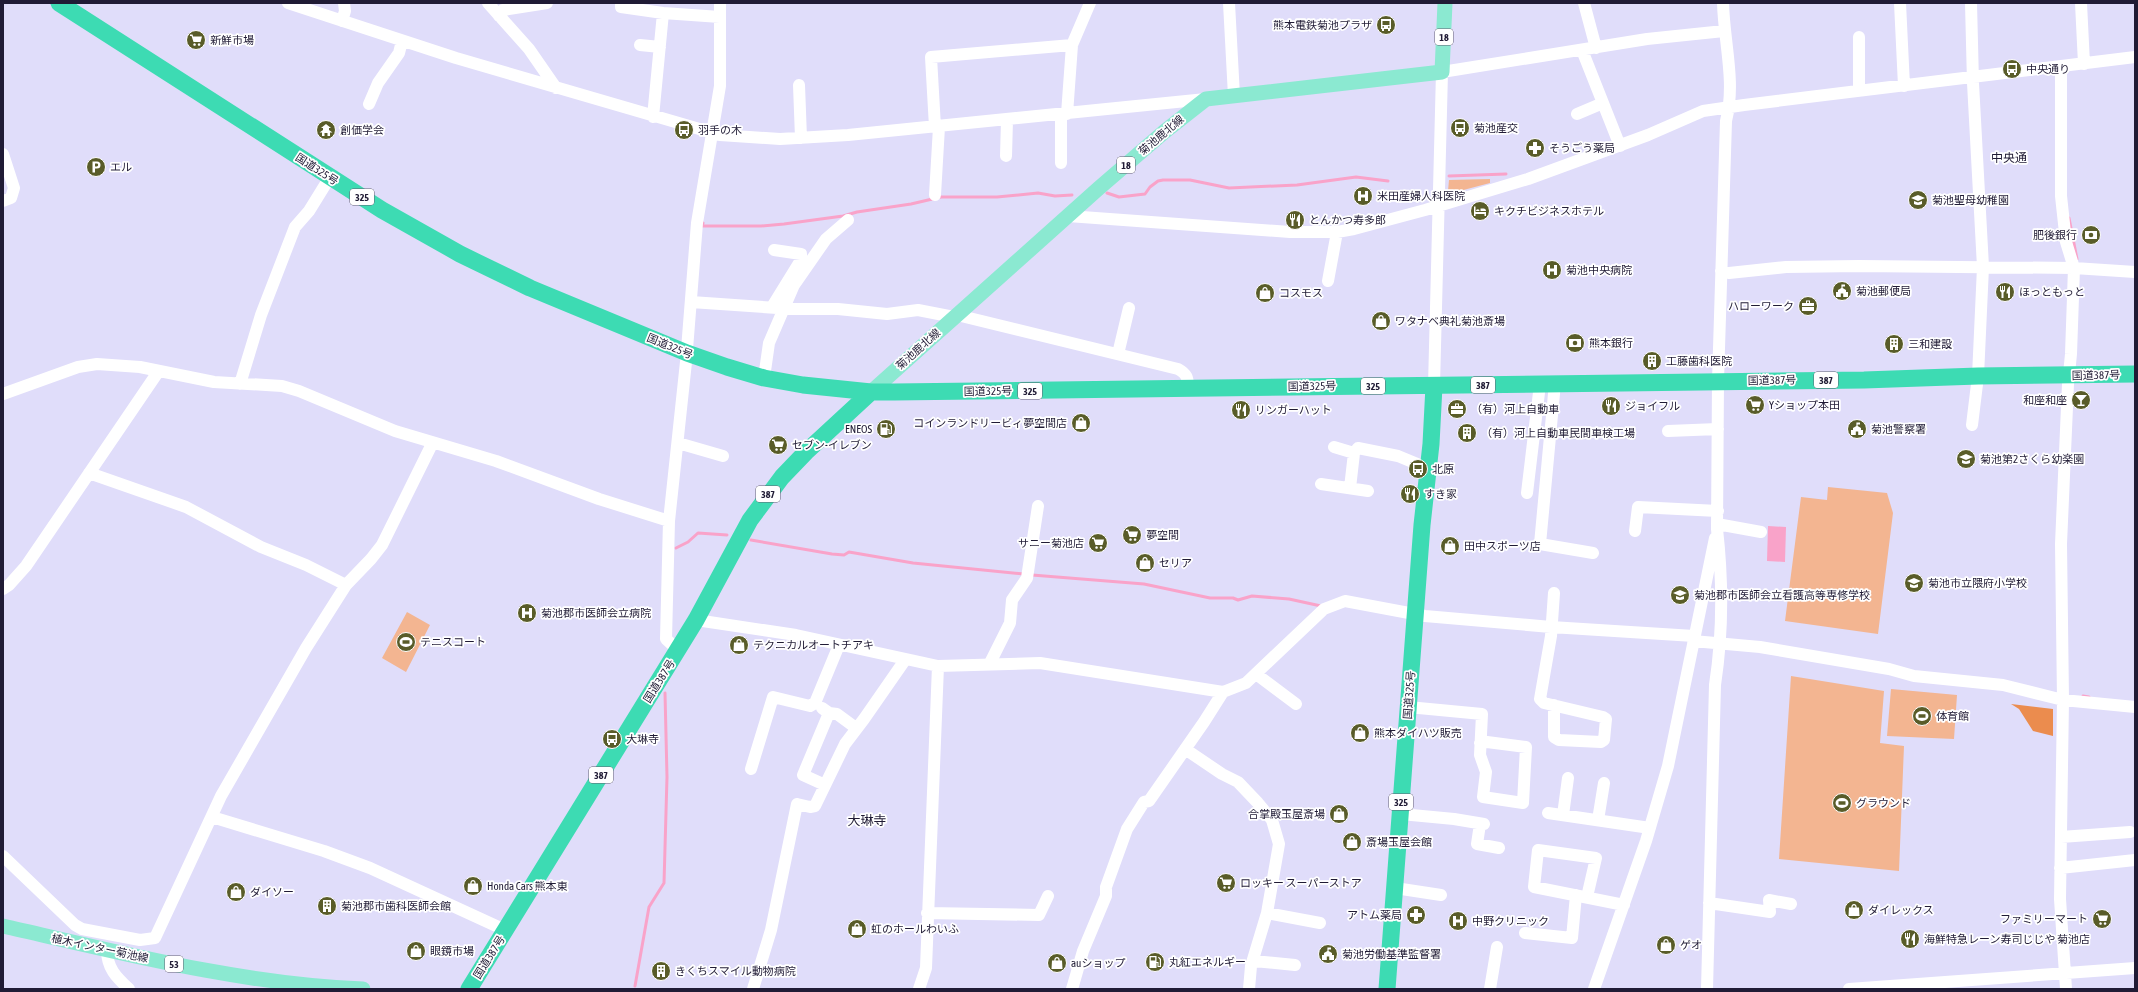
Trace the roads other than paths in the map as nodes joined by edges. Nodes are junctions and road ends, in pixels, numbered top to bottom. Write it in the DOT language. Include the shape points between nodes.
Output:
graph roads {
  1 [pos="59,3"];
  2 [pos="288,3"];
  3 [pos="344,3"];
  4 [pos="488,3"];
  5 [pos="547,3"];
  6 [pos="621,3"];
  7 [pos="720,3"];
  8 [pos="1090,3"];
  9 [pos="1229,3"];
  10 [pos="1445,3"];
  11 [pos="1584,3"];
  12 [pos="1723,3"];
  13 [pos="1900,3"];
  14 [pos="1971,3"];
  15 [pos="2081,3"];
  16 [pos="663,13"];
  17 [pos="499,16"];
  18 [pos="720,17"];
  19 [pos="342,21"];
  20 [pos="1724,31"];
  21 [pos="1859,37"];
  22 [pos="402,41"];
  23 [pos="640,45"];
  24 [pos="1072,45"];
  25 [pos="660,47"];
  26 [pos="1596,48"];
  27 [pos="1582,50"];
  28 [pos="2135,58"];
  29 [pos="2084,64"];
  30 [pos="2061,68"];
  31 [pos="1442,72"];
  32 [pos="1973,77"];
  33 [pos="799,86"];
  34 [pos="1904,86"];
  35 [pos="556,88"];
  36 [pos="1859,91"];
  37 [pos="1234,96"];
  38 [pos="1206,99"];
  39 [pos="1603,103"];
  40 [pos="369,104"];
  41 [pos="1729,108"];
  42 [pos="1064,114"];
  43 [pos="1577,114"];
  44 [pos="652,117"];
  45 [pos="1007,120"];
  46 [pos="937,127"];
  47 [pos="711,134"];
  48 [pos="801,138"];
  49 [pos="1620,146"];
  50 [pos="3,154"];
  51 [pos="1006,156"];
  52 [pos="1061,162"];
  53 [pos="330,177"];
  54 [pos="936,195"];
  55 [pos="3,201"];
  56 [pos="1439,206"];
  57 [pos="1068,216"];
  58 [pos="848,220"];
  59 [pos="1337,232"];
  60 [pos="774,250"];
  61 [pos="1983,267"];
  62 [pos="2074,268"];
  63 [pos="1721,272"];
  64 [pos="2135,272"];
  65 [pos="1328,281"];
  66 [pos="691,302"];
  67 [pos="777,308"];
  68 [pos="1129,308"];
  69 [pos="955,316"];
  70 [pos="687,353"];
  71 [pos="1118,354"];
  72 [pos="158,372"];
  73 [pos="2135,374"];
  74 [pos="2069,375"];
  75 [pos="1978,376"];
  76 [pos="764,378"];
  77 [pos="1718,381"];
  78 [pos="240,384"];
  79 [pos="1547,384"];
  80 [pos="1434,386"];
  81 [pos="1188,388"];
  82 [pos="871,392"];
  83 [pos="3,394"];
  84 [pos="1972,425"];
  85 [pos="1718,429"];
  86 [pos="1668,431"];
  87 [pos="432,444"];
  88 [pos="678,444"];
  89 [pos="1334,447"];
  90 [pos="1354,454"];
  91 [pos="723,456"];
  92 [pos="1427,468"];
  93 [pos="89,473"];
  94 [pos="1321,484"];
  95 [pos="1350,488"];
  96 [pos="1368,491"];
  97 [pos="1527,493"];
  98 [pos="1038,506"];
  99 [pos="1718,511"];
  100 [pos="669,521"];
  101 [pos="1717,526"];
  102 [pos="1635,531"];
  103 [pos="1761,532"];
  104 [pos="1594,553"];
  105 [pos="346,585"];
  106 [pos="3,589"];
  107 [pos="1554,593"];
  108 [pos="1416,615"];
  109 [pos="696,620"];
  110 [pos="1551,627"];
  111 [pos="1693,638"];
  112 [pos="1721,644"];
  113 [pos="839,645"];
  114 [pos="678,650"];
  115 [pos="905,660"];
  116 [pos="990,663"];
  117 [pos="938,666"];
  118 [pos="1256,674"];
  119 [pos="1223,692"];
  120 [pos="2063,700"];
  121 [pos="815,703"];
  122 [pos="1296,704"];
  123 [pos="1554,705"];
  124 [pos="1408,707"];
  125 [pos="2135,707"];
  126 [pos="829,713"];
  127 [pos="856,728"];
  128 [pos="1480,743"];
  129 [pos="1185,749"];
  130 [pos="751,769"];
  131 [pos="1568,778"];
  132 [pos="1604,783"];
  133 [pos="825,785"];
  134 [pos="1548,813"];
  135 [pos="1400,814"];
  136 [pos="1563,815"];
  137 [pos="212,817"];
  138 [pos="1598,820"];
  139 [pos="1650,828"];
  140 [pos="2130,832"];
  141 [pos="2061,836"];
  142 [pos="1499,848"];
  143 [pos="3,856"];
  144 [pos="2135,860"];
  145 [pos="2060,868"];
  146 [pos="1395,888"];
  147 [pos="1441,895"];
  148 [pos="1048,896"];
  149 [pos="1582,896"];
  150 [pos="1709,904"];
  151 [pos="1791,904"];
  152 [pos="1624,905"];
  153 [pos="927,913"];
  154 [pos="1267,913"];
  155 [pos="1320,923"];
  156 [pos="3,926"];
  157 [pos="82,929"];
  158 [pos="505,930"];
  159 [pos="1525,932"];
  160 [pos="88,945"];
  161 [pos="1497,947"];
  162 [pos="107,950"];
  163 [pos="1254,961"];
  164 [pos="1295,965"];
  165 [pos="2135,968"];
  166 [pos="2065,974"];
  167 [pos="129,989"];
  168 [pos="363,989"];
  169 [pos="469,989"];
  170 [pos="752,989"];
  171 [pos="919,989"];
  172 [pos="1072,989"];
  173 [pos="1249,989"];
  174 [pos="1387,989"];
  175 [pos="1490,989"];
  176 [pos="1594,989"];
  177 [pos="1707,989"];
  178 [pos="1849,989"];
  179 [pos="2066,989"];
  1 -- 53 [label="highway, 国道325号 / 325"];
  2 -- 19 [label="street"];
  3 -- 19 [label="street" via="346,11"];
  4 -- 17 [label="street"];
  5 -- 17 [label="street" via="503,10"];
  6 -- 16 [label="street" via="621,7"];
  7 -- 18 [label="street"];
  8 -- 24 [label="street"];
  9 -- 37 [label="street"];
  10 -- 31 [label="main road, 18"];
  11 -- 26 [label="street"];
  12 -- 20 [label="street"];
  13 -- 34 [label="street"];
  14 -- 32 [label="street"];
  15 -- 29 [label="street"];
  16 -- 18 [label="street"];
  16 -- 25 [label="street"];
  17 -- 35 [label="street" via="529,49"];
  18 -- 47 [label="street" via="720,86"];
  19 -- 22 [label="street"];
  20 -- 26 [label="street" via="1647,39"];
  20 -- 41 [label="street" via="1731,97"];
  21 -- 36 [label="street"];
  22 -- 35 [label="street"];
  22 -- 40 [label="street" via="399,53 378,83"];
  23 -- 25 [label="street"];
  24 -- 42 [label="street"];
  24 -- 46 [label="street" via="931,57"];
  25 -- 44 [label="street"];
  26 -- 27 [label="street"];
  27 -- 31 [label="street"];
  27 -- 39 [label="street"];
  28 -- 29 [label="street"];
  29 -- 30 [label="street"];
  30 -- 32 [label="street"];
  30 -- 62 [label="street" via="2061,196 2066,242"];
  31 -- 37 [label="main road"];
  31 -- 56 [label="street"];
  32 -- 34 [label="street"];
  32 -- 61 [label="street"];
  33 -- 48 [label="street"];
  34 -- 36 [label="street"];
  35 -- 44 [label="street"];
  36 -- 41 [label="street" via="1744,104"];
  37 -- 38 [label="main road"];
  38 -- 42 [label="street"];
  38 -- 57 [label="main road, 菊池鹿北線 / 18"];
  39 -- 43 [label="street"];
  39 -- 49 [label="street"];
  41 -- 49 [label="street" via="1703,111"];
  41 -- 63 [label="street" via="1726,121"];
  42 -- 45 [label="street"];
  42 -- 52 [label="street"];
  44 -- 47 [label="street"];
  45 -- 46 [label="street"];
  45 -- 51 [label="street"];
  46 -- 48 [label="street"];
  46 -- 54 [label="street"];
  47 -- 48 [label="street"];
  47 -- 66 [label="street" via="697,223"];
  49 -- 56 [label="street" via="1528,179"];
  50 -- 55 [label="street" via="14,188 11,198"];
  53 -- 70 [label="highway, 国道325号 / 325" via="426,235 491,269 537,291"];
  53 -- 78 [label="street" via="309,211 294,227"];
  56 -- 59 [label="street"];
  56 -- 80 [label="street"];
  57 -- 59 [label="street" via="1290,232"];
  57 -- 69 [label="main road, 菊池鹿北線 / 18"];
  58 -- 67 [label="street" via="826,240"];
  59 -- 65 [label="street"];
  60 -- 67 [label="street" via="800,254 801,260"];
  61 -- 62 [label="street"];
  61 -- 63 [label="street" via="1786,267"];
  61 -- 75 [label="street"];
  62 -- 64 [label="street"];
  62 -- 74 [label="street" via="2072,354"];
  63 -- 77 [label="street"];
  66 -- 67 [label="street"];
  66 -- 70 [label="street"];
  67 -- 69 [label="street" via="838,309 887,314 918,310"];
  67 -- 76 [label="street" via="768,343"];
  68 -- 71 [label="street"];
  69 -- 71 [label="street"];
  69 -- 82 [label="main road, 菊池鹿北線 / 18"];
  70 -- 76 [label="highway, 国道325号 / 325"];
  70 -- 88 [label="street"];
  71 -- 81 [label="street" via="1178,369 1188,378"];
  72 -- 78 [label="street"];
  72 -- 83 [label="street" via="140,367 98,364 78,367"];
  72 -- 93 [label="street"];
  73 -- 74 [label="highway, 国道387号 / 387"];
  74 -- 75 [label="highway, 国道387号 / 387"];
  74 -- 120 [label="street" via="2061,544"];
  75 -- 77 [label="highway, 国道387号 / 387"];
  75 -- 84 [label="street"];
  76 -- 82 [label="highway, 国道325号 / 325"];
  77 -- 79 [label="highway, 国道387号 / 387"];
  77 -- 85 [label="street"];
  78 -- 87 [label="street" via="282,386 300,391"];
  79 -- 80 [label="highway, 国道387号 / 387"];
  79 -- 97 [label="street"];
  79 -- 104 [label="street" via="1540,544"];
  80 -- 81 [label="highway, 国道325号 / 325"];
  80 -- 92 [label="highway, 国道325号 / 325"];
  81 -- 82 [label="highway, 国道325号 / 325"];
  82 -- 109 [label="highway, 国道387号 / 387" via="806,452 761,503 740,536"];
  85 -- 86 [label="street"];
  85 -- 99 [label="street"];
  87 -- 100 [label="street" via="496,461 599,499"];
  87 -- 105 [label="street" via="382,545"];
  88 -- 91 [label="street"];
  88 -- 100 [label="street"];
  89 -- 90 [label="street"];
  90 -- 92 [label="street" via="1361,447 1405,458"];
  90 -- 95 [label="street"];
  92 -- 108 [label="highway, 国道325号 / 325"];
  93 -- 105 [label="street" via="186,507 261,547"];
  93 -- 106 [label="street" via="26,566"];
  94 -- 95 [label="street"];
  95 -- 96 [label="street"];
  98 -- 116 [label="street" via="1027,578 1012,600 1010,623"];
  99 -- 101 [label="street"];
  99 -- 102 [label="street" via="1638,507"];
  100 -- 114 [label="street" via="666,639"];
  101 -- 103 [label="street"];
  101 -- 111 [label="street"];
  101 -- 112 [label="street" via="1722,568"];
  105 -- 137 [label="street" via="306,648 221,796"];
  107 -- 110 [label="street"];
  108 -- 110 [label="street"];
  108 -- 118 [label="street" via="1345,601 1338,602 1309,621"];
  108 -- 124 [label="highway, 国道325号 / 325"];
  109 -- 113 [label="street" via="796,635"];
  109 -- 114 [label="highway, 国道387号 / 387"];
  110 -- 111 [label="street"];
  110 -- 123 [label="street" via="1540,699"];
  111 -- 112 [label="street"];
  111 -- 139 [label="street" via="1668,766"];
  112 -- 120 [label="street" via="1760,647 1889,669 1914,676 2003,685"];
  112 -- 150 [label="street" via="1715,685"];
  113 -- 115 [label="street"];
  113 -- 121 [label="street"];
  114 -- 158 [label="highway, 国道387号 / 387"];
  115 -- 117 [label="street"];
  115 -- 127 [label="street"];
  116 -- 117 [label="street"];
  116 -- 119 [label="street" via="1040,662"];
  117 -- 153 [label="street"];
  118 -- 119 [label="street" via="1246,683"];
  118 -- 122 [label="street"];
  119 -- 129 [label="street"];
  120 -- 125 [label="street"];
  120 -- 141 [label="street"];
  121 -- 126 [label="street"];
  121 -- 130 [label="street" via="810,706 773,697"];
  123 -- 123 [label="street" via="1606,719 1604,740 1559,740 1554,737"];
  124 -- 128 [label="street" via="1482,714"];
  124 -- 135 [label="highway, 国道325号 / 325"];
  126 -- 127 [label="street" via="837,714"];
  126 -- 133 [label="street" via="803,775"];
  127 -- 133 [label="street" via="845,744"];
  128 -- 128 [label="street" via="1480,756 1486,772 1483,797 1523,804 1526,747"];
  129 -- 154 [label="street" via="1238,782 1272,820 1280,844"];
  129 -- 172 [label="street" via="1126,829 1106,887 1106,896 1083,951"];
  131 -- 136 [label="street"];
  132 -- 138 [label="street"];
  133 -- 170 [label="street" via="815,806 797,804 771,930"];
  134 -- 136 [label="street"];
  135 -- 142 [label="street" via="1482,824 1476,844"];
  135 -- 146 [label="highway, 国道325号 / 325"];
  136 -- 138 [label="street"];
  137 -- 157 [label="street" via="154,938 140,940"];
  137 -- 158 [label="street" via="324,851 370,868"];
  138 -- 139 [label="street"];
  139 -- 152 [label="street"];
  140 -- 141 [label="street"];
  141 -- 145 [label="street"];
  143 -- 157 [label="street"];
  144 -- 145 [label="street"];
  145 -- 166 [label="street"];
  146 -- 147 [label="street"];
  146 -- 174 [label="highway, 国道325号 / 325"];
  148 -- 153 [label="street" via="1039,915"];
  149 -- 149 [label="street" via="1534,887 1538,850 1596,858"];
  149 -- 152 [label="street"];
  149 -- 159 [label="street" via="1572,938"];
  150 -- 151 [label="street" via="1770,912 1769,900"];
  150 -- 177 [label="street"];
  152 -- 176 [label="street"];
  153 -- 171 [label="street" via="926,968"];
  154 -- 155 [label="street"];
  154 -- 163 [label="street"];
  156 -- 160 [label="main road, 植木インター菊池線 / 53"];
  157 -- 160 [label="street"];
  158 -- 169 [label="highway, 国道387号 / 387"];
  160 -- 162 [label="main road, 植木インター菊池線 / 53"];
  161 -- 175 [label="street"];
  162 -- 167 [label="street" via="108,964"];
  162 -- 168 [label="main road, 植木インター菊池線 / 53" via="241,977"];
  163 -- 164 [label="street"];
  163 -- 173 [label="street" via="1251,966"];
  165 -- 166 [label="street"];
  166 -- 178 [label="street"];
  166 -- 179 [label="street"];
}
